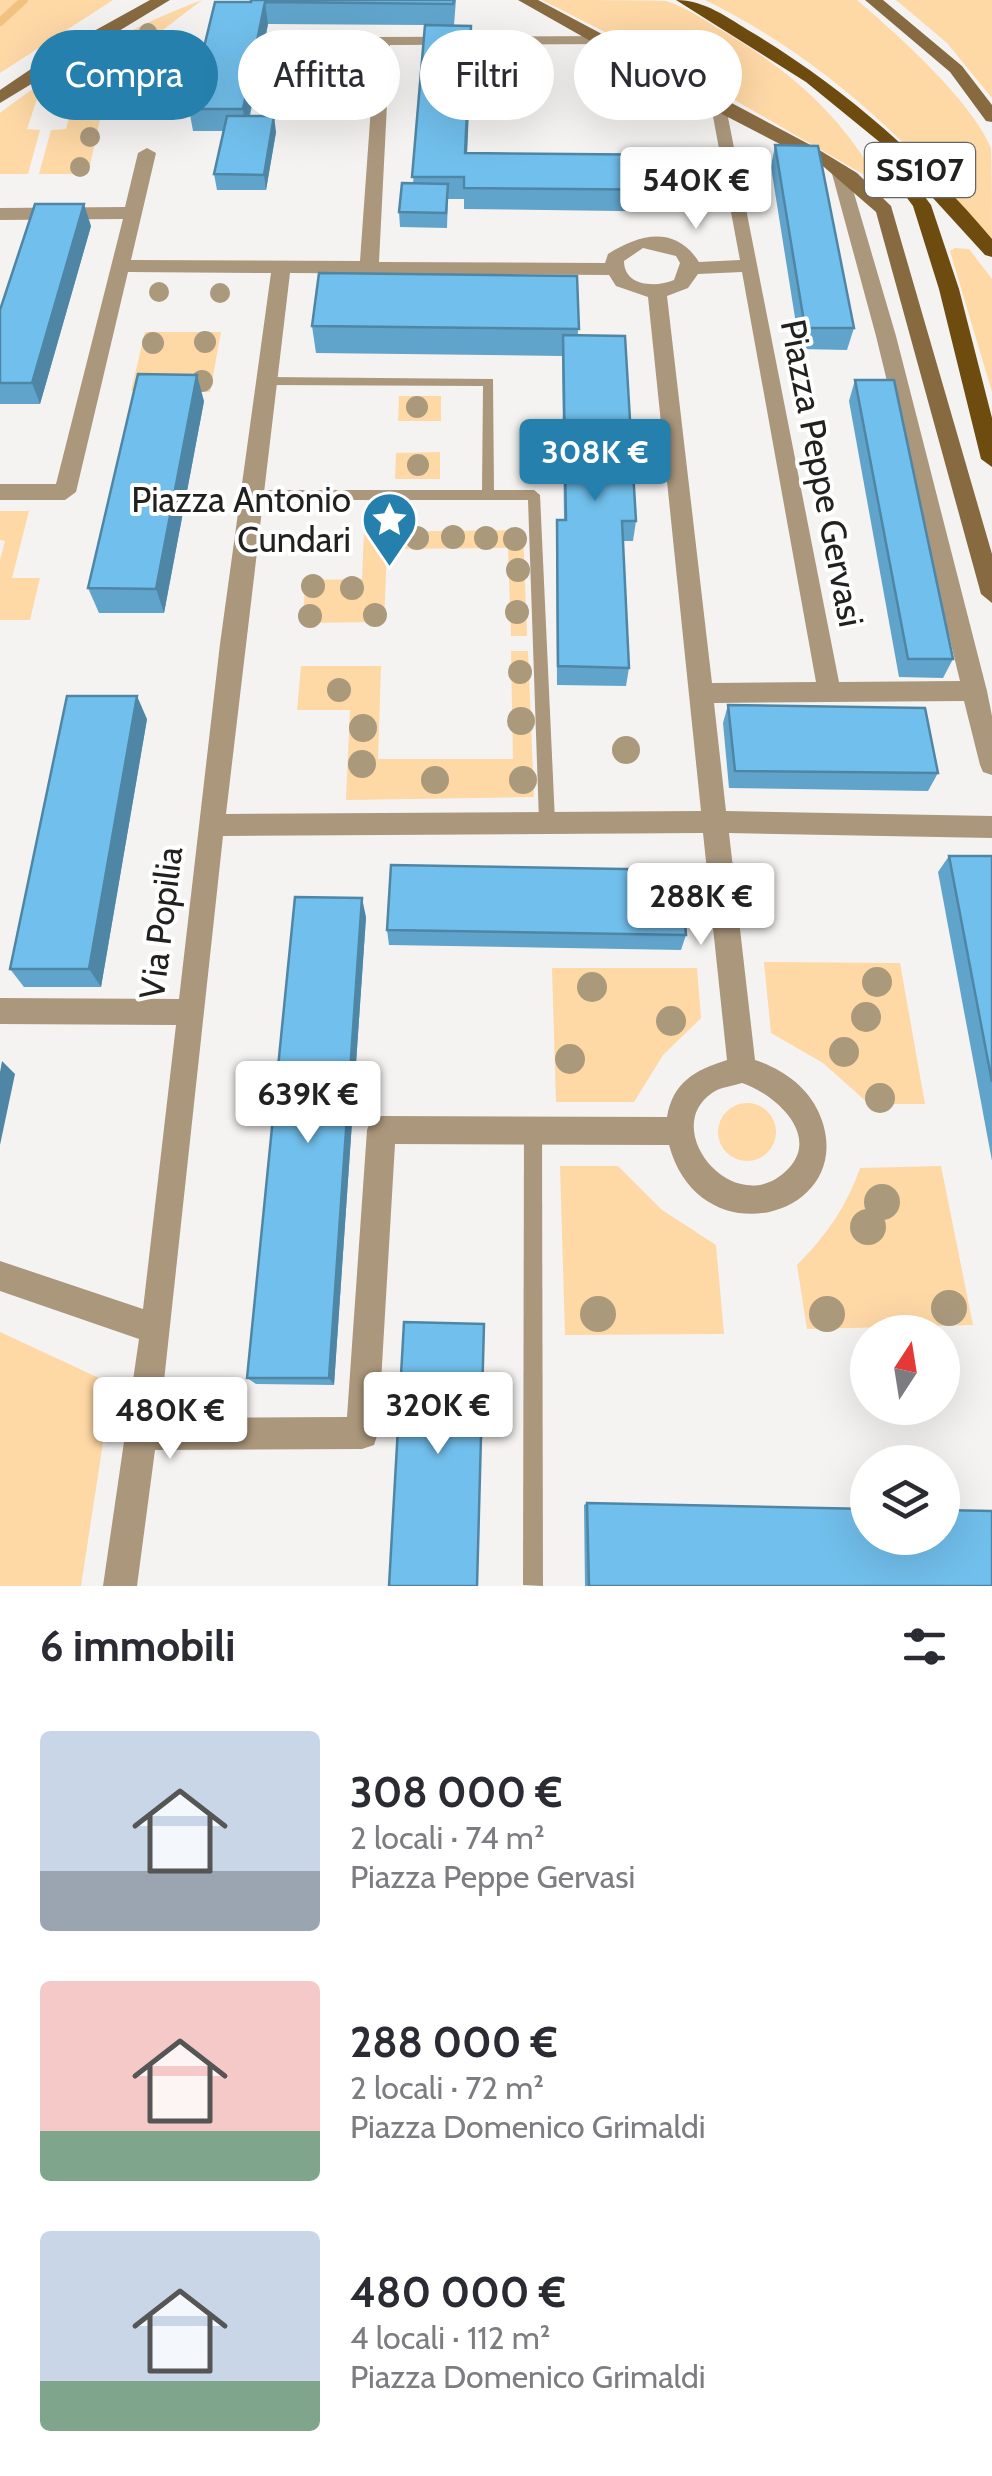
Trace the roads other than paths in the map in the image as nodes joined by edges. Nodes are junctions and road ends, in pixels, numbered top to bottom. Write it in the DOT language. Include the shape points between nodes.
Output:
graph roads {
  1 [pos="162,0"];
  2 [pos="526,0"];
  3 [pos="684,0"];
  4 [pos="873,0"];
  5 [pos="586,30"];
  6 [pos="574,41"];
  7 [pos="840,96"];
  8 [pos="0,98"];
  9 [pos="992,117"];
  10 [pos="742,118"];
  11 [pos="722,120"];
  12 [pos="148,153"];
  13 [pos="840,170"];
  14 [pos="132,213"];
  15 [pos="0,214"];
  16 [pos="992,250"];
  17 [pos="120,266"];
  18 [pos="750,266"];
  19 [pos="282,268"];
  20 [pos="692,268"];
  21 [pos="368,269"];
  22 [pos="614,269"];
  23 [pos="657,292"];
  24 [pos="267,381"];
  25 [pos="992,459"];
  26 [pos="0,492"];
  27 [pos="253,494"];
  28 [pos="488,495"];
  29 [pos="992,594"];
  30 [pos="829,691"];
  31 [pos="975,692"];
  32 [pos="702,693"];
  33 [pos="992,764"];
  34 [pos="547,822"];
  35 [pos="716,822"];
  36 [pos="212,824"];
  37 [pos="992,827"];
  38 [pos="0,1011"];
  39 [pos="190,1012"];
  40 [pos="742,1069"];
  41 [pos="533,1130"];
  42 [pos="678,1131"];
  43 [pos="0,1276"];
  44 [pos="156,1329"];
  45 [pos="142,1434"];
  46 [pos="532,1585"];
  47 [pos="120,1586"];
  1 -- 8 [label="street"];
  2 -- 5 [label="street"];
  3 -- 7 [label="main road, SS107" via="760,40"];
  4 -- 9 [label="street" via="956,69"];
  6 -- 21 [label="street" via="382,40"];
  7 -- 16 [label="main road, SS107" via="952,200"];
  7 -- 25 [label="main road, SS107" via="922,205"];
  10 -- 13 [label="street"];
  11 -- 18 [label="street, Piazza Peppe Gervasi"];
  12 -- 14 [label="street"];
  13 -- 29 [label="street" via="866,186 885,210"];
  13 -- 31 [label="street"];
  14 -- 15 [label="street"];
  14 -- 17 [label="street"];
  17 -- 19 [label="street"];
  17 -- 26 [label="street" via="66,492"];
  18 -- 20 [label="street"];
  18 -- 30 [label="street, Piazza Peppe Gervasi"];
  19 -- 21 [label="street"];
  19 -- 24 [label="street, Via Popilia"];
  20 -- 22 [label="street" via="684,252 652,242 620,251"];
  20 -- 23 [label="street" via="684,284"];
  21 -- 22 [label="street"];
  22 -- 23 [label="street" via="634,288"];
  23 -- 32 [label="street"];
  24 -- 27 [label="street, Via Popilia"];
  24 -- 28 [label="lane" via="489,382"];
  27 -- 28 [label="lane"];
  27 -- 36 [label="street, Via Popilia"];
  28 -- 34 [label="lane" via="534,495"];
  30 -- 31 [label="street"];
  30 -- 32 [label="street"];
  31 -- 33 [label="street"];
  32 -- 35 [label="street"];
  34 -- 35 [label="street"];
  34 -- 36 [label="street"];
  35 -- 37 [label="street"];
  35 -- 40 [label="street"];
  36 -- 39 [label="street, Via Popilia"];
  38 -- 39 [label="street"];
  39 -- 44 [label="street, Via Popilia"];
  40 -- 42 [label="street" via="704,1079 680,1110"];
  40 -- 42 [label="street" via="782,1084 808,1120 810,1154 796,1183 768,1199 732,1199 693,1172"];
  41 -- 42 [label="street"];
  41 -- 45 [label="street" via="381,1130 362,1432"];
  41 -- 46 [label="lane"];
  43 -- 44 [label="street"];
  44 -- 45 [label="street, Via Popilia"];
  45 -- 47 [label="street, Via Popilia"];
}
